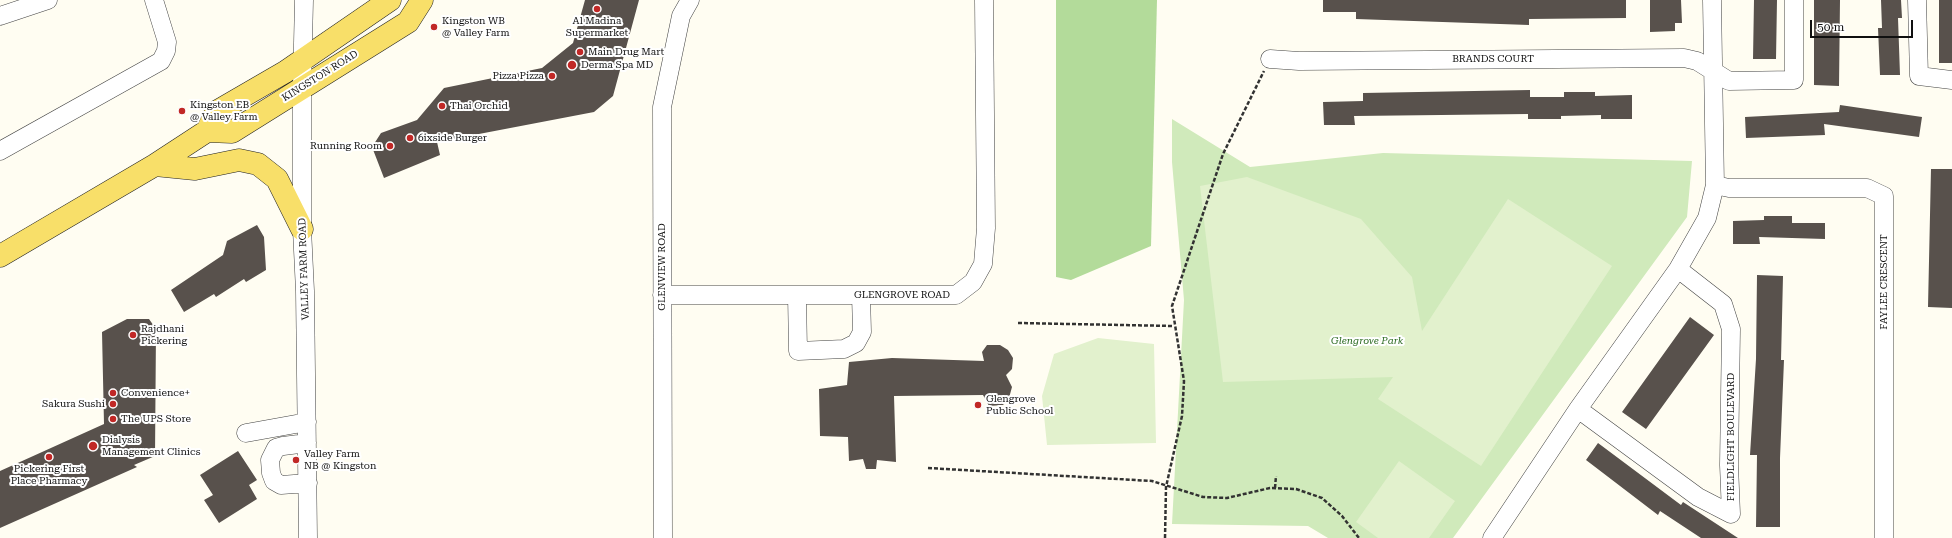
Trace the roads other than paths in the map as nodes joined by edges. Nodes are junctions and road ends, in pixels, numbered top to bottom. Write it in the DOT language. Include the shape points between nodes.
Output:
graph roads {
  1 [pos="48,0"];
  2 [pos="154,0"];
  3 [pos="304,0"];
  4 [pos="390,0"];
  5 [pos="422,0"];
  6 [pos="690,0"];
  7 [pos="984,0"];
  8 [pos="1712,0"];
  9 [pos="1794,0"];
  10 [pos="1917,0"];
  11 [pos="0,16"];
  12 [pos="1270,59"];
  13 [pos="303,61"];
  14 [pos="1713,72"];
  15 [pos="1952,80"];
  16 [pos="302,87"];
  17 [pos="207,132"];
  18 [pos="0,151"];
  19 [pos="155,165"];
  20 [pos="1715,185"];
  21 [pos="302,229"];
  22 [pos="0,256"];
  23 [pos="1678,269"];
  24 [pos="662,295"];
  25 [pos="797,295"];
  26 [pos="861,295"];
  27 [pos="1578,409"];
  28 [pos="307,422"];
  29 [pos="246,433"];
  30 [pos="307,443"];
  31 [pos="308,483"];
  32 [pos="308,538"];
  33 [pos="663,538"];
  34 [pos="1492,538"];
  35 [pos="1884,538"];
  1 -- 11 [label="street"];
  2 -- 18 [label="street" via="167,42 161,61"];
  3 -- 13 [label="street, VALLEY FARM ROAD"];
  4 -- 13 [label="main road"];
  5 -- 16 [label="main road, KINGSTON ROAD" via="408,22"];
  6 -- 24 [label="street, GLENVIEW ROAD" via="681,16 662,107"];
  7 -- 26 [label="street, GLENGROVE ROAD" via="986,228 983,264 972,282 956,295"];
  8 -- 14 [label="street"];
  9 -- 14 [label="street" via="1794,80 1729,81"];
  10 -- 15 [label="street" via="1919,76"];
  12 -- 14 [label="street, BRANDS COURT" via="1300,61 1684,58 1697,61"];
  13 -- 16 [label="street, VALLEY FARM ROAD"];
  13 -- 17 [label="main road" via="216,112"];
  14 -- 20 [label="street"];
  16 -- 17 [label="main road, KINGSTON ROAD" via="232,132"];
  16 -- 21 [label="street, VALLEY FARM ROAD"];
  17 -- 19 [label="main road"];
  19 -- 21 [label="main road" via="195,169 239,160 258,164 277,179"];
  19 -- 22 [label="main road"];
  20 -- 23 [label="street" via="1707,218"];
  20 -- 35 [label="street, FAYLEE CRESCENT" via="1729,188 1867,188 1884,196"];
  21 -- 28 [label="street, VALLEY FARM ROAD" via="306,291"];
  23 -- 27 [label="street"];
  23 -- 27 [label="street, FIELDLIGHT BOULEVARD" via="1722,304 1731,329 1731,514 1698,497"];
  24 -- 25 [label="street, GLENGROVE ROAD"];
  24 -- 33 [label="street, GLENVIEW ROAD"];
  25 -- 26 [label="street, GLENGROVE ROAD"];
  25 -- 26 [label="street" via="798,351 844,349 856,343 862,332"];
  27 -- 34 [label="street"];
  28 -- 29 [label="street"];
  28 -- 30 [label="street, VALLEY FARM ROAD"];
  30 -- 31 [label="street, VALLEY FARM ROAD"];
  30 -- 31 [label="street" via="276,448 270,460 274,481 281,485"];
  31 -- 32 [label="street, VALLEY FARM ROAD"];
}
